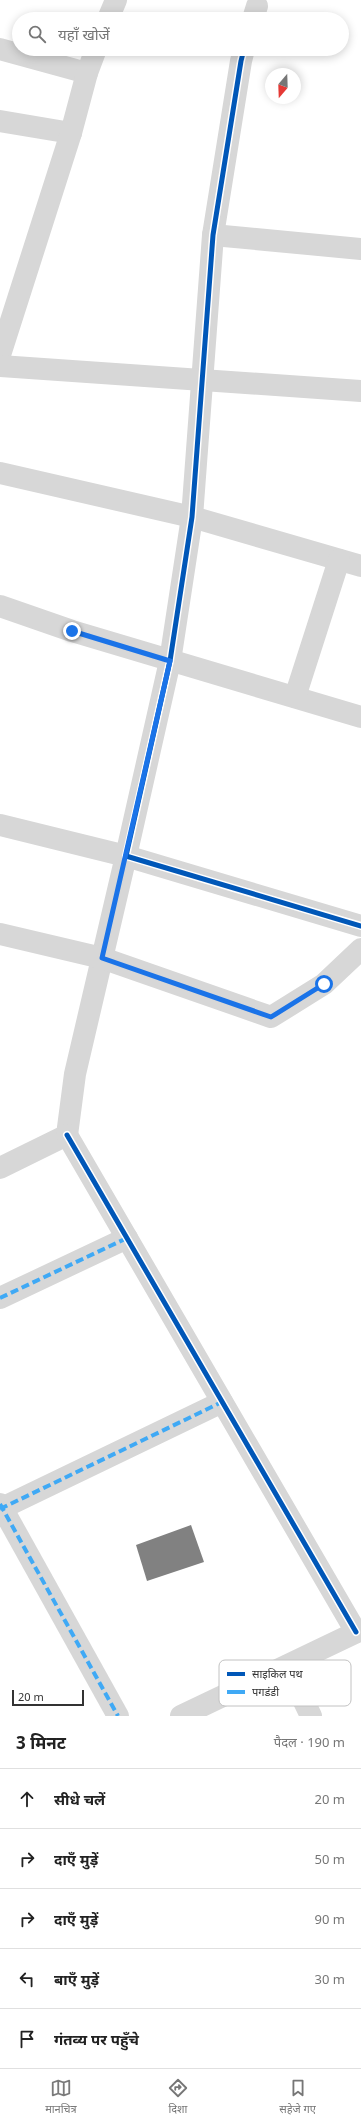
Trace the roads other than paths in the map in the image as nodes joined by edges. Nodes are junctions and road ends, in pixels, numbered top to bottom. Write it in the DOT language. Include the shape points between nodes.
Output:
graph roads {
  1 [pos="116,0"];
  2 [pos="111,12"];
  3 [pos="0,49"];
  4 [pos="12,52"];
  5 [pos="25,56"];
  6 [pos="93,56"];
  7 [pos="242,56"];
  8 [pos="87,73"];
  9 [pos="0,121"];
  10 [pos="71,133"];
  11 [pos="213,235"];
  12 [pos="361,249"];
  13 [pos="0,355"];
  14 [pos="202,379"];
  15 [pos="361,391"];
  16 [pos="0,473"];
  17 [pos="192,517"];
  18 [pos="339,560"];
  19 [pos="361,566"];
  20 [pos="0,606"];
  21 [pos="170,661"];
  22 [pos="295,698"];
  23 [pos="361,718"];
  24 [pos="0,825"];
  25 [pos="126,856"];
  26 [pos="361,926"];
  27 [pos="0,934"];
  28 [pos="361,949"];
  29 [pos="102,958"];
  30 [pos="67,1134"];
  31 [pos="0,1168"];
  32 [pos="127,1238"];
  33 [pos="0,1298"];
  34 [pos="222,1402"];
  35 [pos="1,1507"];
  36 [pos="359,1631"];
  37 [pos="299,1660"];
  38 [pos="219,1698"];
  39 [pos="306,1706"];
  40 [pos="118,1716"];
  41 [pos="181,1716"];
  42 [pos="311,1716"];
  1 -- 2 [label="street"];
  3 -- 4 [label="street"];
  5 -- 8 [label="street"];
  6 -- 8 [label="street"];
  7 -- 11 [label="street"];
  8 -- 10 [label="street"];
  9 -- 10 [label="street"];
  10 -- 13 [label="street"];
  11 -- 12 [label="street"];
  11 -- 14 [label="street"];
  13 -- 14 [label="street"];
  14 -- 15 [label="street"];
  14 -- 17 [label="street"];
  16 -- 17 [label="street"];
  17 -- 18 [label="street"];
  17 -- 21 [label="street"];
  18 -- 19 [label="street"];
  18 -- 22 [label="street"];
  20 -- 21 [label="street"];
  21 -- 22 [label="street"];
  21 -- 25 [label="street"];
  22 -- 23 [label="street"];
  24 -- 25 [label="street"];
  25 -- 26 [label="street"];
  25 -- 29 [label="street"];
  27 -- 29 [label="street"];
  28 -- 29 [label="street" via="324,984 271,1017"];
  29 -- 30 [label="street" via="75,1074"];
  30 -- 31 [label="street"];
  30 -- 32 [label="street"];
  32 -- 33 [label="street"];
  32 -- 34 [label="street"];
  34 -- 35 [label="street"];
  34 -- 36 [label="street"];
  35 -- 40 [label="street"];
  36 -- 37 [label="street"];
  38 -- 41 [label="street"];
  39 -- 42 [label="street"];
}
